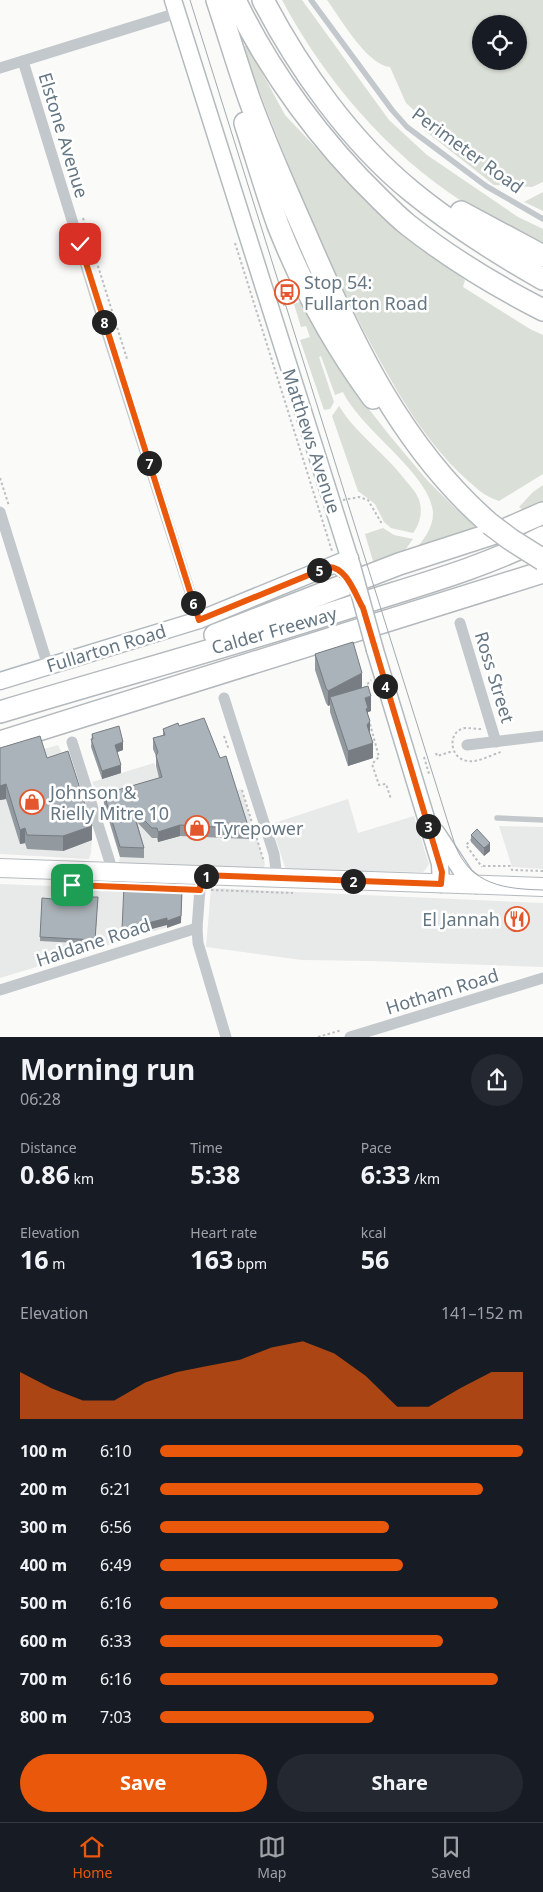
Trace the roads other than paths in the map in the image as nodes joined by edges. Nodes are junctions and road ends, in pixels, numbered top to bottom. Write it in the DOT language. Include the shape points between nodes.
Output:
graph roads {
  1 [pos="206,0"];
  2 [pos="217,0"];
  3 [pos="235,0"];
  4 [pos="262,0"];
  5 [pos="311,0"];
  6 [pos="175,6"];
  7 [pos="23,61"];
  8 [pos="0,68"];
  9 [pos="317,87"];
  10 [pos="543,219"];
  11 [pos="543,256"];
  12 [pos="543,279"];
  13 [pos="543,310"];
  14 [pos="416,444"];
  15 [pos="0,512"];
  16 [pos="543,513"];
  17 [pos="543,537"];
  18 [pos="543,560"];
  19 [pos="341,563"];
  20 [pos="543,572"];
  21 [pos="199,620"];
  22 [pos="460,623"];
  23 [pos="48,666"];
  24 [pos="153,666"];
  25 [pos="0,681"];
  26 [pos="224,698"];
  27 [pos="0,712"];
  28 [pos="543,736"];
  29 [pos="5,741"];
  30 [pos="72,742"];
  31 [pos="496,742"];
  32 [pos="467,745"];
  33 [pos="424,813"];
  34 [pos="497,818"];
  35 [pos="543,820"];
  36 [pos="0,868"];
  37 [pos="113,872"];
  38 [pos="201,875"];
  39 [pos="277,878"];
  40 [pos="441,884"];
  41 [pos="476,886"];
  42 [pos="543,887"];
  43 [pos="197,928"];
  44 [pos="543,978"];
  45 [pos="0,990"];
  46 [pos="226,1037"];
  47 [pos="350,1037"];
  1 -- 14 [label="highway" via="278,224 303,282 364,386 383,411"];
  2 -- 14 [label="highway" via="250,100 292,205 345,321"];
  3 -- 13 [label="highway" via="282,82 364,184 406,224 459,262"];
  4 -- 9 [label="highway"];
  5 -- 10 [label="lane, Perimeter Road" via="407,127 486,186"];
  6 -- 7 [label="street"];
  6 -- 19 [label="main road, Matthews Avenue" via="331,502"];
  7 -- 8 [label="street"];
  7 -- 21 [label="street, Elstone Avenue"];
  9 -- 11 [label="highway" via="428,188 469,217"];
  9 -- 12 [label="highway" via="358,139 411,191 479,240"];
  14 -- 18 [label="highway, bridge" via="445,480 490,524"];
  15 -- 23 [label="street"];
  16 -- 24 [label="highway" via="184,646"];
  17 -- 24 [label="highway, Calder Freeway" via="471,568"];
  19 -- 21 [label="main road, Fullarton Road"];
  19 -- 33 [label="main road, Matthews Avenue, bridge" via="363,608"];
  20 -- 29 [label="highway, Calder Freeway"];
  21 -- 23 [label="main road, Fullarton Road"];
  22 -- 31 [label="street, Ross Street"];
  23 -- 25 [label="main road, Fullarton Road"];
  24 -- 27 [label="highway, Calder Freeway"];
  26 -- 39 [label="street" via="274,854"];
  28 -- 31 [label="street, Ross Street"];
  30 -- 37 [label="street"];
  31 -- 32 [label="street, Ross Street"];
  33 -- 40 [label="main road, Matthews Avenue" via="441,866"];
  33 -- 41 [label="main road" via="459,868"];
  34 -- 35 [label="lane"];
  36 -- 37 [label="main road"];
  37 -- 38 [label="main road"];
  38 -- 39 [label="main road"];
  38 -- 43 [label="street"];
  39 -- 40 [label="main road"];
  40 -- 41 [label="main road"];
  41 -- 42 [label="main road"];
  43 -- 45 [label="street, Haldane Road"];
  43 -- 46 [label="street" via="200,951"];
  44 -- 47 [label="street, Hotham Road"];
}
